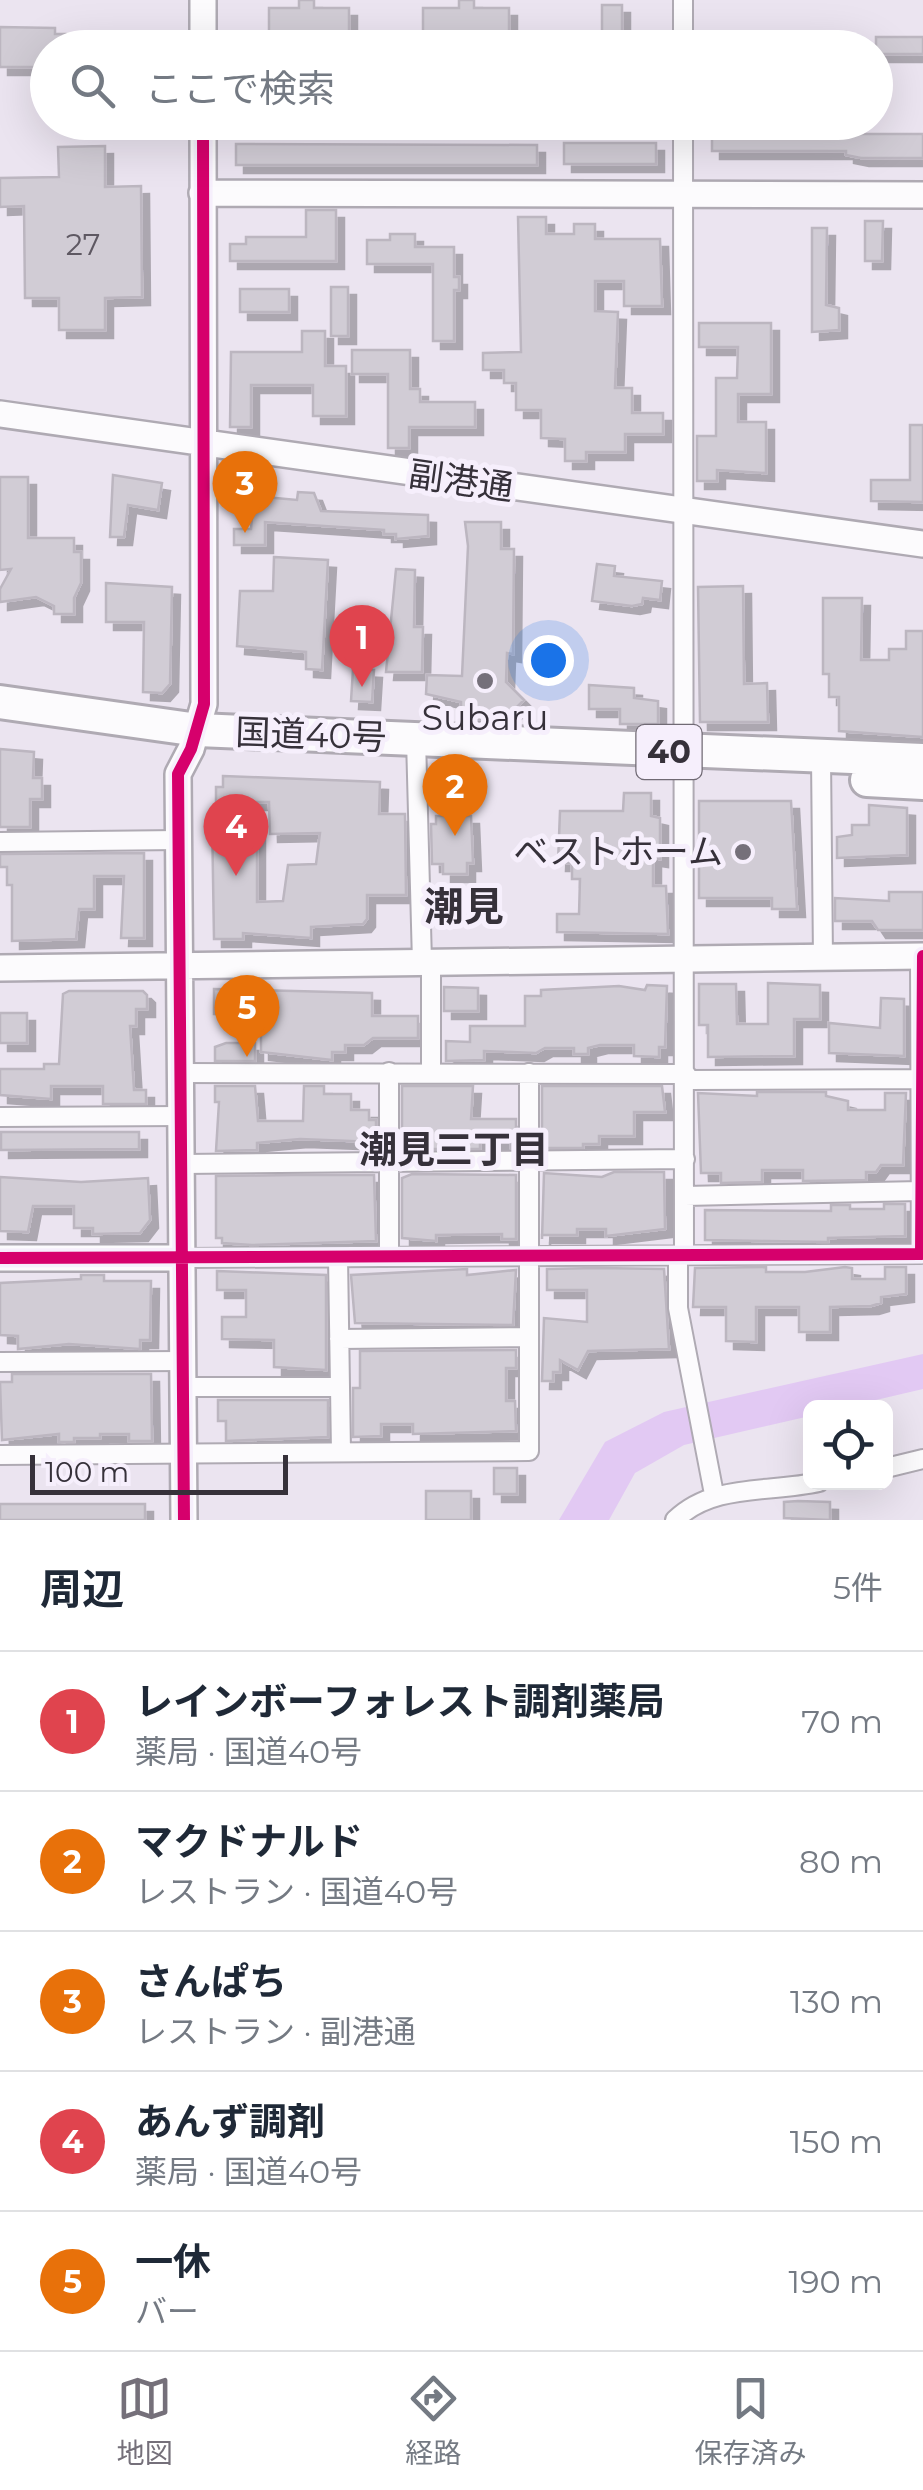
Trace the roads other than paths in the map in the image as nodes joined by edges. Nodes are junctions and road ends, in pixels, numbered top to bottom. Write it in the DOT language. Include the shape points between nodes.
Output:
graph roads {
  1 [pos="202,0"];
  2 [pos="683,0"];
  3 [pos="202,30"];
  4 [pos="683,30"];
  5 [pos="202,140"];
  6 [pos="683,140"];
  7 [pos="202,194"];
  8 [pos="682,194"];
  9 [pos="923,194"];
  10 [pos="0,414"];
  11 [pos="203,445"];
  12 [pos="682,512"];
  13 [pos="923,544"];
  14 [pos="0,702"];
  15 [pos="0,725"];
  16 [pos="194,739"];
  17 [pos="416,749"];
  18 [pos="923,760"];
  19 [pos="682,762"];
  20 [pos="821,768"];
  21 [pos="923,783"];
  22 [pos="178,840"];
  23 [pos="0,842"];
  24 [pos="921,956"];
  25 [pos="823,958"];
  26 [pos="684,959"];
  27 [pos="426,962"];
  28 [pos="182,966"];
  29 [pos="0,968"];
  30 [pos="389,1072"];
  31 [pos="431,1072"];
  32 [pos="183,1073"];
  33 [pos="530,1073"];
  34 [pos="686,1077"];
  35 [pos="922,1079"];
  36 [pos="183,1116"];
  37 [pos="0,1117"];
  38 [pos="685,1159"];
  39 [pos="530,1161"];
  40 [pos="389,1163"];
  41 [pos="184,1164"];
  42 [pos="921,1191"];
  43 [pos="685,1196"];
  44 [pos="530,1256"];
  45 [pos="681,1256"];
  46 [pos="0,1258"];
  47 [pos="184,1258"];
  48 [pos="338,1258"];
  49 [pos="389,1258"];
  50 [pos="530,1336"];
  51 [pos="339,1338"];
  52 [pos="0,1362"];
  53 [pos="185,1374"];
  54 [pos="340,1387"];
  55 [pos="341,1452"];
  56 [pos="186,1453"];
  57 [pos="0,1455"];
  58 [pos="923,1460"];
  59 [pos="893,1466"];
  60 [pos="803,1484"];
  61 [pos="714,1494"];
  62 [pos="184,1520"];
  63 [pos="674,1520"];
  1 -- 3 [label="street"];
  2 -- 4 [label="street"];
  5 -- 7 [label="street"];
  6 -- 8 [label="street"];
  7 -- 8 [label="street"];
  7 -- 11 [label="street"];
  8 -- 9 [label="street"];
  8 -- 12 [label="street"];
  10 -- 11 [label="street, 副港通"];
  11 -- 12 [label="street, 副港通"];
  11 -- 16 [label="street" via="204,704"];
  12 -- 13 [label="street, 副港通"];
  12 -- 19 [label="street"];
  14 -- 16 [label="highway, 国道40号 / 40"];
  15 -- 16 [label="highway, 国道40号 / 40"];
  16 -- 17 [label="highway, 国道40号 / 40"];
  16 -- 22 [label="street" via="178,774"];
  17 -- 19 [label="highway, 国道40号 / 40"];
  17 -- 27 [label="street"];
  18 -- 20 [label="highway, 国道40号 / 40"];
  19 -- 20 [label="highway, 国道40号 / 40"];
  19 -- 26 [label="street"];
  20 -- 21 [label="highway, 国道40号 / 40"];
  20 -- 25 [label="street"];
  22 -- 23 [label="street"];
  22 -- 28 [label="street"];
  24 -- 25 [label="street"];
  24 -- 35 [label="street"];
  25 -- 26 [label="street"];
  26 -- 27 [label="street"];
  26 -- 34 [label="street"];
  27 -- 28 [label="street"];
  27 -- 31 [label="street"];
  28 -- 29 [label="street"];
  28 -- 32 [label="street"];
  30 -- 31 [label="street"];
  30 -- 32 [label="street"];
  30 -- 40 [label="street"];
  31 -- 33 [label="street"];
  32 -- 36 [label="street"];
  33 -- 34 [label="street"];
  33 -- 39 [label="street"];
  34 -- 35 [label="street"];
  34 -- 38 [label="street"];
  35 -- 42 [label="street"];
  36 -- 37 [label="street"];
  36 -- 41 [label="street"];
  38 -- 39 [label="street"];
  38 -- 43 [label="street"];
  39 -- 40 [label="street"];
  39 -- 44 [label="street"];
  40 -- 41 [label="street"];
  40 -- 49 [label="street"];
  41 -- 47 [label="street"];
  42 -- 43 [label="street"];
  42 -- 45 [label="street" via="921,1254"];
  43 -- 45 [label="street"];
  44 -- 45 [label="street"];
  44 -- 49 [label="street"];
  44 -- 50 [label="street"];
  45 -- 61 [label="street" via="678,1308"];
  46 -- 47 [label="street"];
  47 -- 48 [label="street"];
  47 -- 53 [label="street"];
  48 -- 49 [label="street"];
  48 -- 51 [label="street"];
  50 -- 51 [label="street"];
  50 -- 55 [label="street" via="530,1451"];
  51 -- 54 [label="street"];
  52 -- 53 [label="street"];
  53 -- 54 [label="street"];
  53 -- 56 [label="street"];
  54 -- 55 [label="street"];
  55 -- 56 [label="street"];
  56 -- 57 [label="street"];
  56 -- 62 [label="street"];
  58 -- 59 [label="street"];
  60 -- 61 [label="street"];
  61 -- 63 [label="street"];
}
